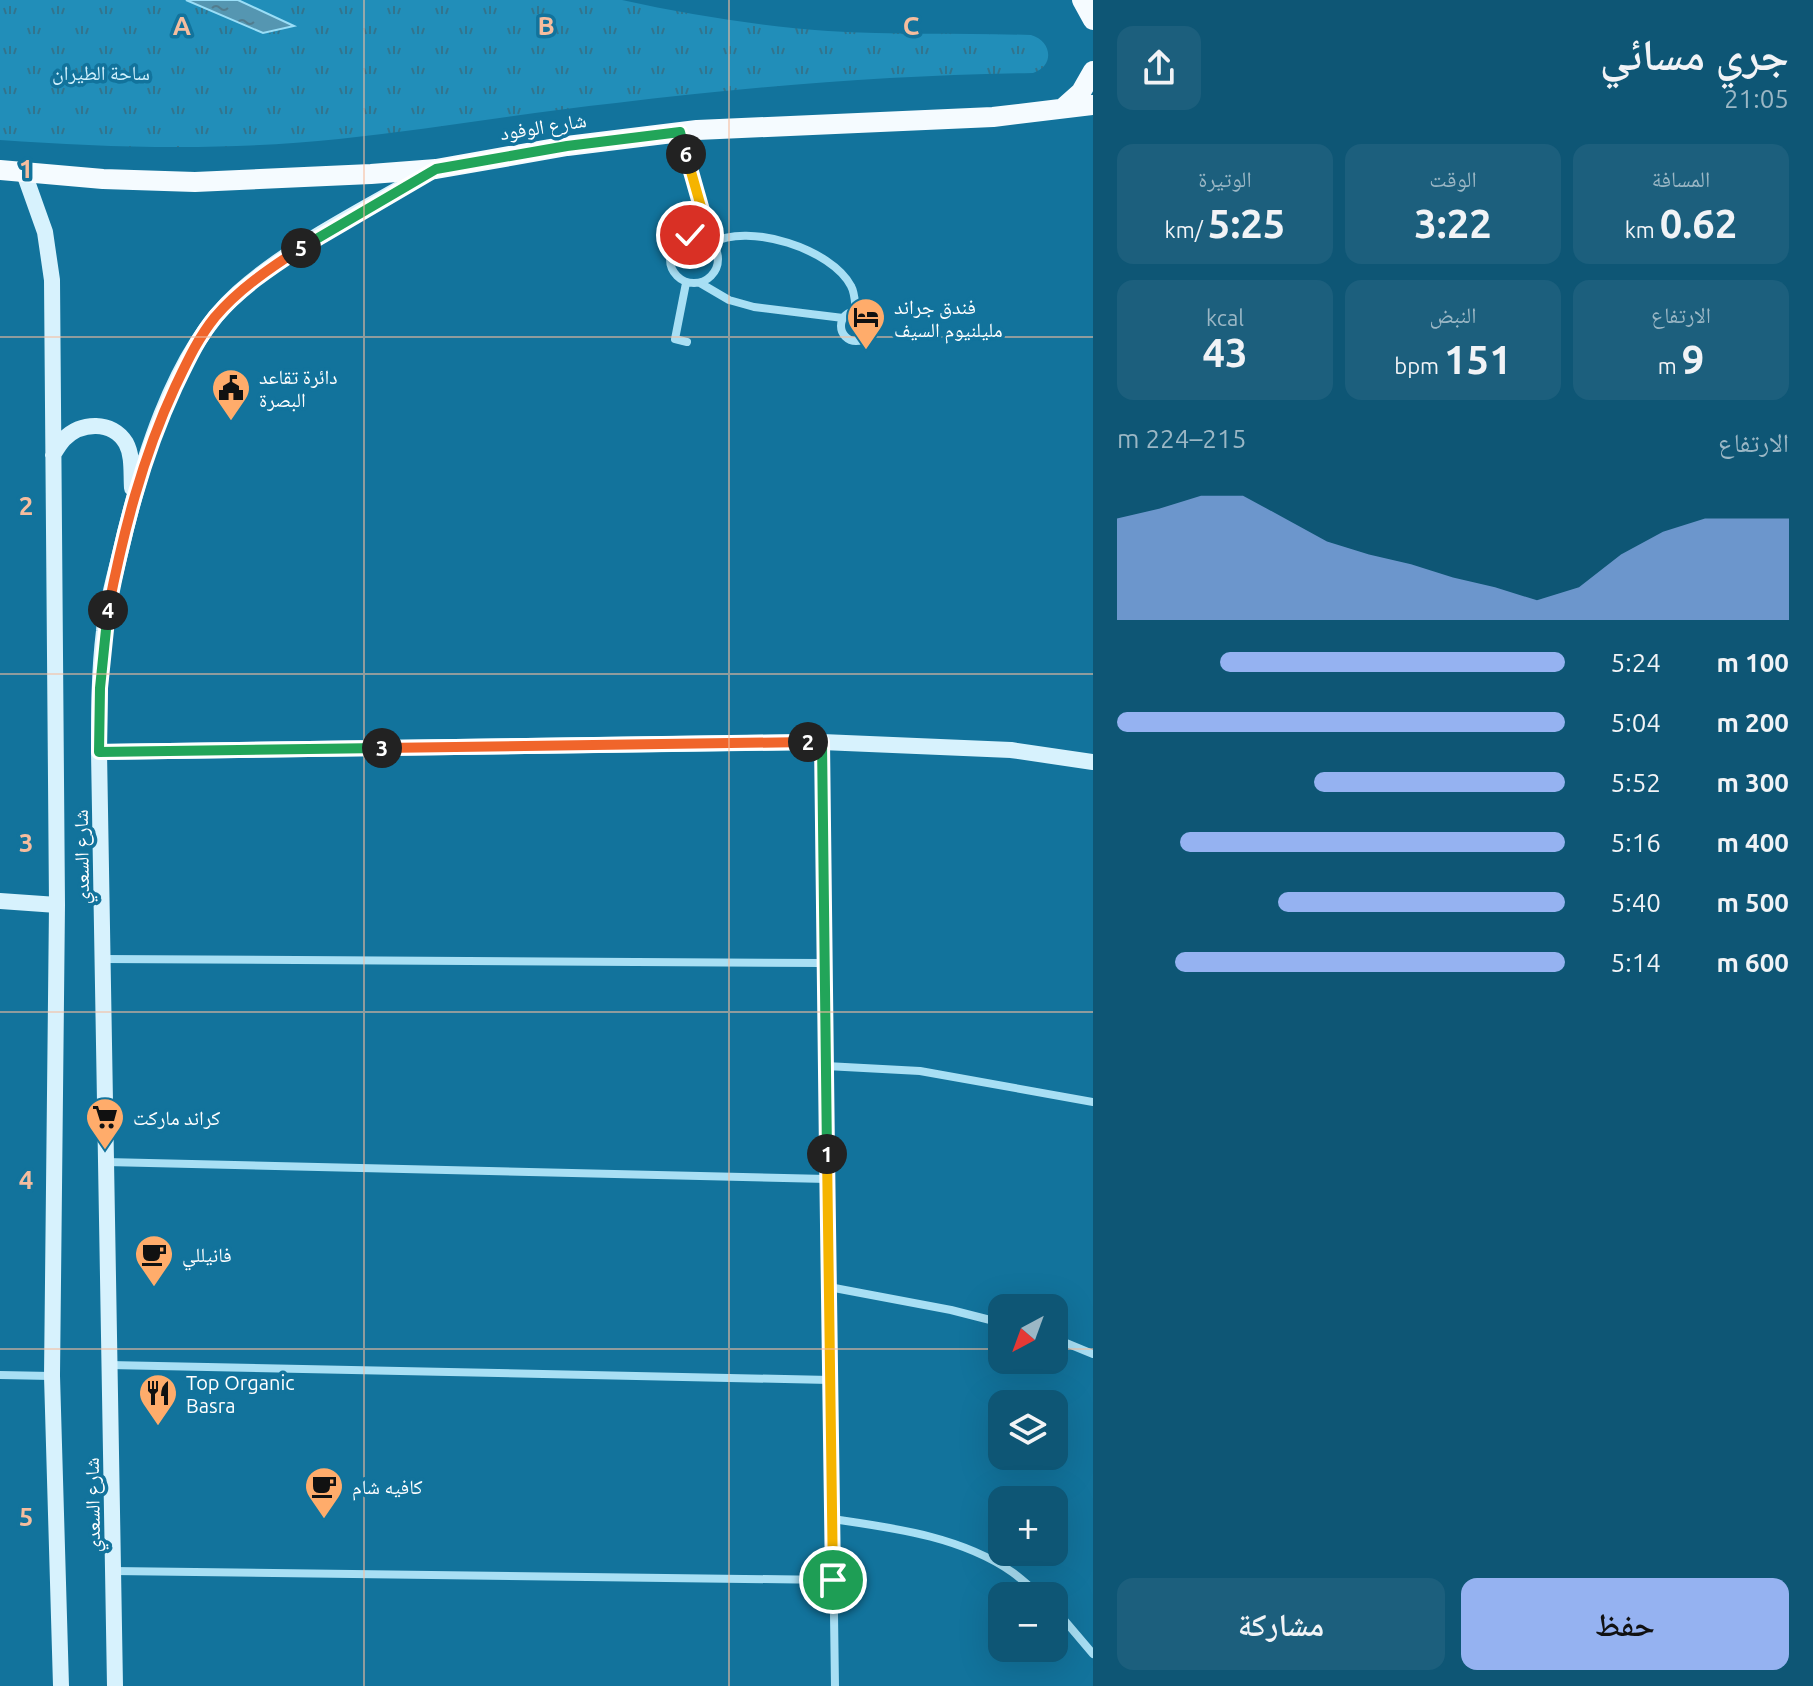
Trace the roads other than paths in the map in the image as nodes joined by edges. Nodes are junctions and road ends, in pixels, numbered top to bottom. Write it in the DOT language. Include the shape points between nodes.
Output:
graph roads {
  1 [pos="1082,0"];
  2 [pos="1093,20"];
  3 [pos="1093,71"];
  4 [pos="1093,105"];
  5 [pos="1063,108"];
  6 [pos="680,132"];
  7 [pos="436,169"];
  8 [pos="0,170"];
  9 [pos="24,173"];
  10 [pos="703,236"];
  11 [pos="712,243"];
  12 [pos="686,283"];
  13 [pos="700,283"];
  14 [pos="856,311"];
  15 [pos="843,318"];
  16 [pos="687,342"];
  17 [pos="52,456"];
  18 [pos="132,502"];
  19 [pos="822,742"];
  20 [pos="99,752"];
  21 [pos="1093,762"];
  22 [pos="0,901"];
  23 [pos="57,905"];
  24 [pos="102,959"];
  25 [pos="824,963"];
  26 [pos="826,1066"];
  27 [pos="1093,1102"];
  28 [pos="106,1162"];
  29 [pos="827,1179"];
  30 [pos="829,1287"];
  31 [pos="988,1319"];
  32 [pos="1068,1344"];
  33 [pos="1093,1354"];
  34 [pos="109,1365"];
  35 [pos="0,1375"];
  36 [pos="52,1376"];
  37 [pos="830,1380"];
  38 [pos="832,1519"];
  39 [pos="113,1571"];
  40 [pos="833,1580"];
  41 [pos="1024,1582"];
  42 [pos="1068,1625"];
  43 [pos="1093,1654"];
  44 [pos="61,1686"];
  45 [pos="115,1686"];
  46 [pos="835,1686"];
  1 -- 2 [label="main road"];
  3 -- 5 [label="main road"];
  4 -- 5 [label="main road, شارع الوفود"];
  5 -- 6 [label="main road, شارع الوفود" via="993,117"];
  6 -- 7 [label="main road, شارع الوفود"];
  6 -- 10 [label="street" via="707,228"];
  7 -- 9 [label="main road, شارع الوفود" via="195,182"];
  7 -- 18 [label="main road, شارع السعدي" via="269,269 214,318 158,424"];
  8 -- 9 [label="main road, شارع الوفود"];
  9 -- 17 [label="main road, شارع السعدي" via="50,257"];
  10 -- 11 [label="street"];
  10 -- 12 [label="street" via="678,240 670,251 669,264"];
  11 -- 13 [label="street" via="717,267"];
  11 -- 14 [label="street" via="747,235 795,245 829,261 852,287"];
  12 -- 13 [label="street"];
  12 -- 16 [label="street" via="675,339"];
  13 -- 15 [label="street" via="754,307"];
  14 -- 15 [label="street"];
  14 -- 15 [label="street" via="869,318 864,339 856,341 843,333"];
  17 -- 18 [label="main road" via="78,430 94,425 112,430 129,452"];
  17 -- 23 [label="main road, شارع السعدي"];
  18 -- 20 [label="main road, شارع السعدي" via="104,630"];
  19 -- 20 [label="main road"];
  19 -- 21 [label="main road" via="1011,750"];
  19 -- 25 [label="street"];
  20 -- 24 [label="main road, شارع السعدي"];
  22 -- 23 [label="main road"];
  23 -- 36 [label="main road, شارع السعدي"];
  24 -- 25 [label="street"];
  24 -- 28 [label="main road, شارع السعدي"];
  25 -- 26 [label="street"];
  26 -- 27 [label="street" via="920,1071"];
  26 -- 29 [label="street"];
  28 -- 29 [label="street"];
  28 -- 34 [label="main road, شارع السعدي"];
  29 -- 30 [label="street"];
  30 -- 31 [label="street"];
  30 -- 37 [label="street"];
  32 -- 33 [label="street"];
  34 -- 37 [label="street"];
  34 -- 39 [label="main road, شارع السعدي"];
  35 -- 36 [label="street"];
  36 -- 44 [label="main road, شارع السعدي"];
  37 -- 38 [label="street"];
  38 -- 40 [label="street"];
  38 -- 41 [label="street" via="907,1530 964,1548"];
  39 -- 40 [label="street"];
  39 -- 45 [label="main road, شارع السعدي"];
  40 -- 46 [label="street"];
  42 -- 43 [label="street"];
}
